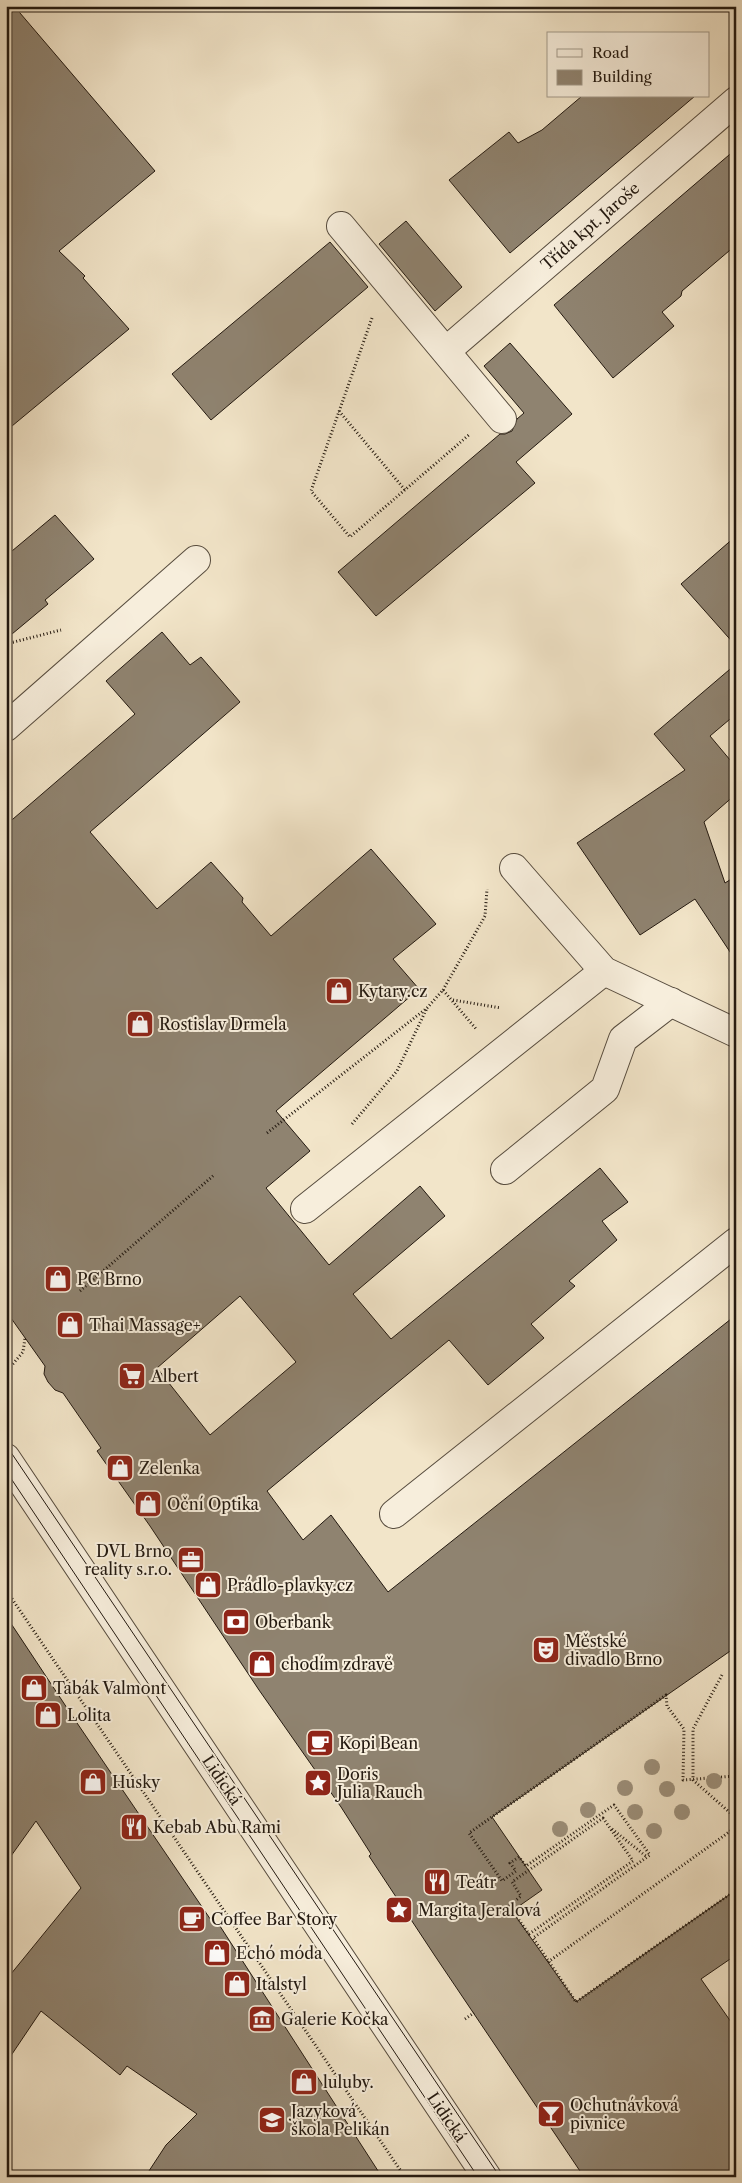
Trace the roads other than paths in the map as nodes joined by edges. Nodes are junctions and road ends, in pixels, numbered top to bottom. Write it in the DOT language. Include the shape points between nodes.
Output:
graph roads {
  1 [pos="736,101"];
  2 [pos="341,226"];
  3 [pos="446,351"];
  4 [pos="499,416"];
  5 [pos="196,560"];
  6 [pos="10,715"];
  7 [pos="514,868"];
  8 [pos="604,971"];
  9 [pos="671,1002"];
  10 [pos="736,1033"];
  11 [pos="505,1170"];
  12 [pos="305,1209"];
  13 [pos="736,1242"];
  14 [pos="6,1458"];
  15 [pos="394,1514"];
  16 [pos="488,2177"];
  1 -- 3 [label="street, Třída kpt. Jaroše"];
  2 -- 3 [label="street"];
  3 -- 4 [label="street"];
  5 -- 6 [label="street"];
  7 -- 8 [label="street"];
  8 -- 9 [label="street"];
  8 -- 12 [label="street"];
  9 -- 10 [label="street"];
  9 -- 11 [label="street" via="623,1039 605,1089"];
  13 -- 15 [label="street"];
  14 -- 16 [label="street, Lidická"];
}
